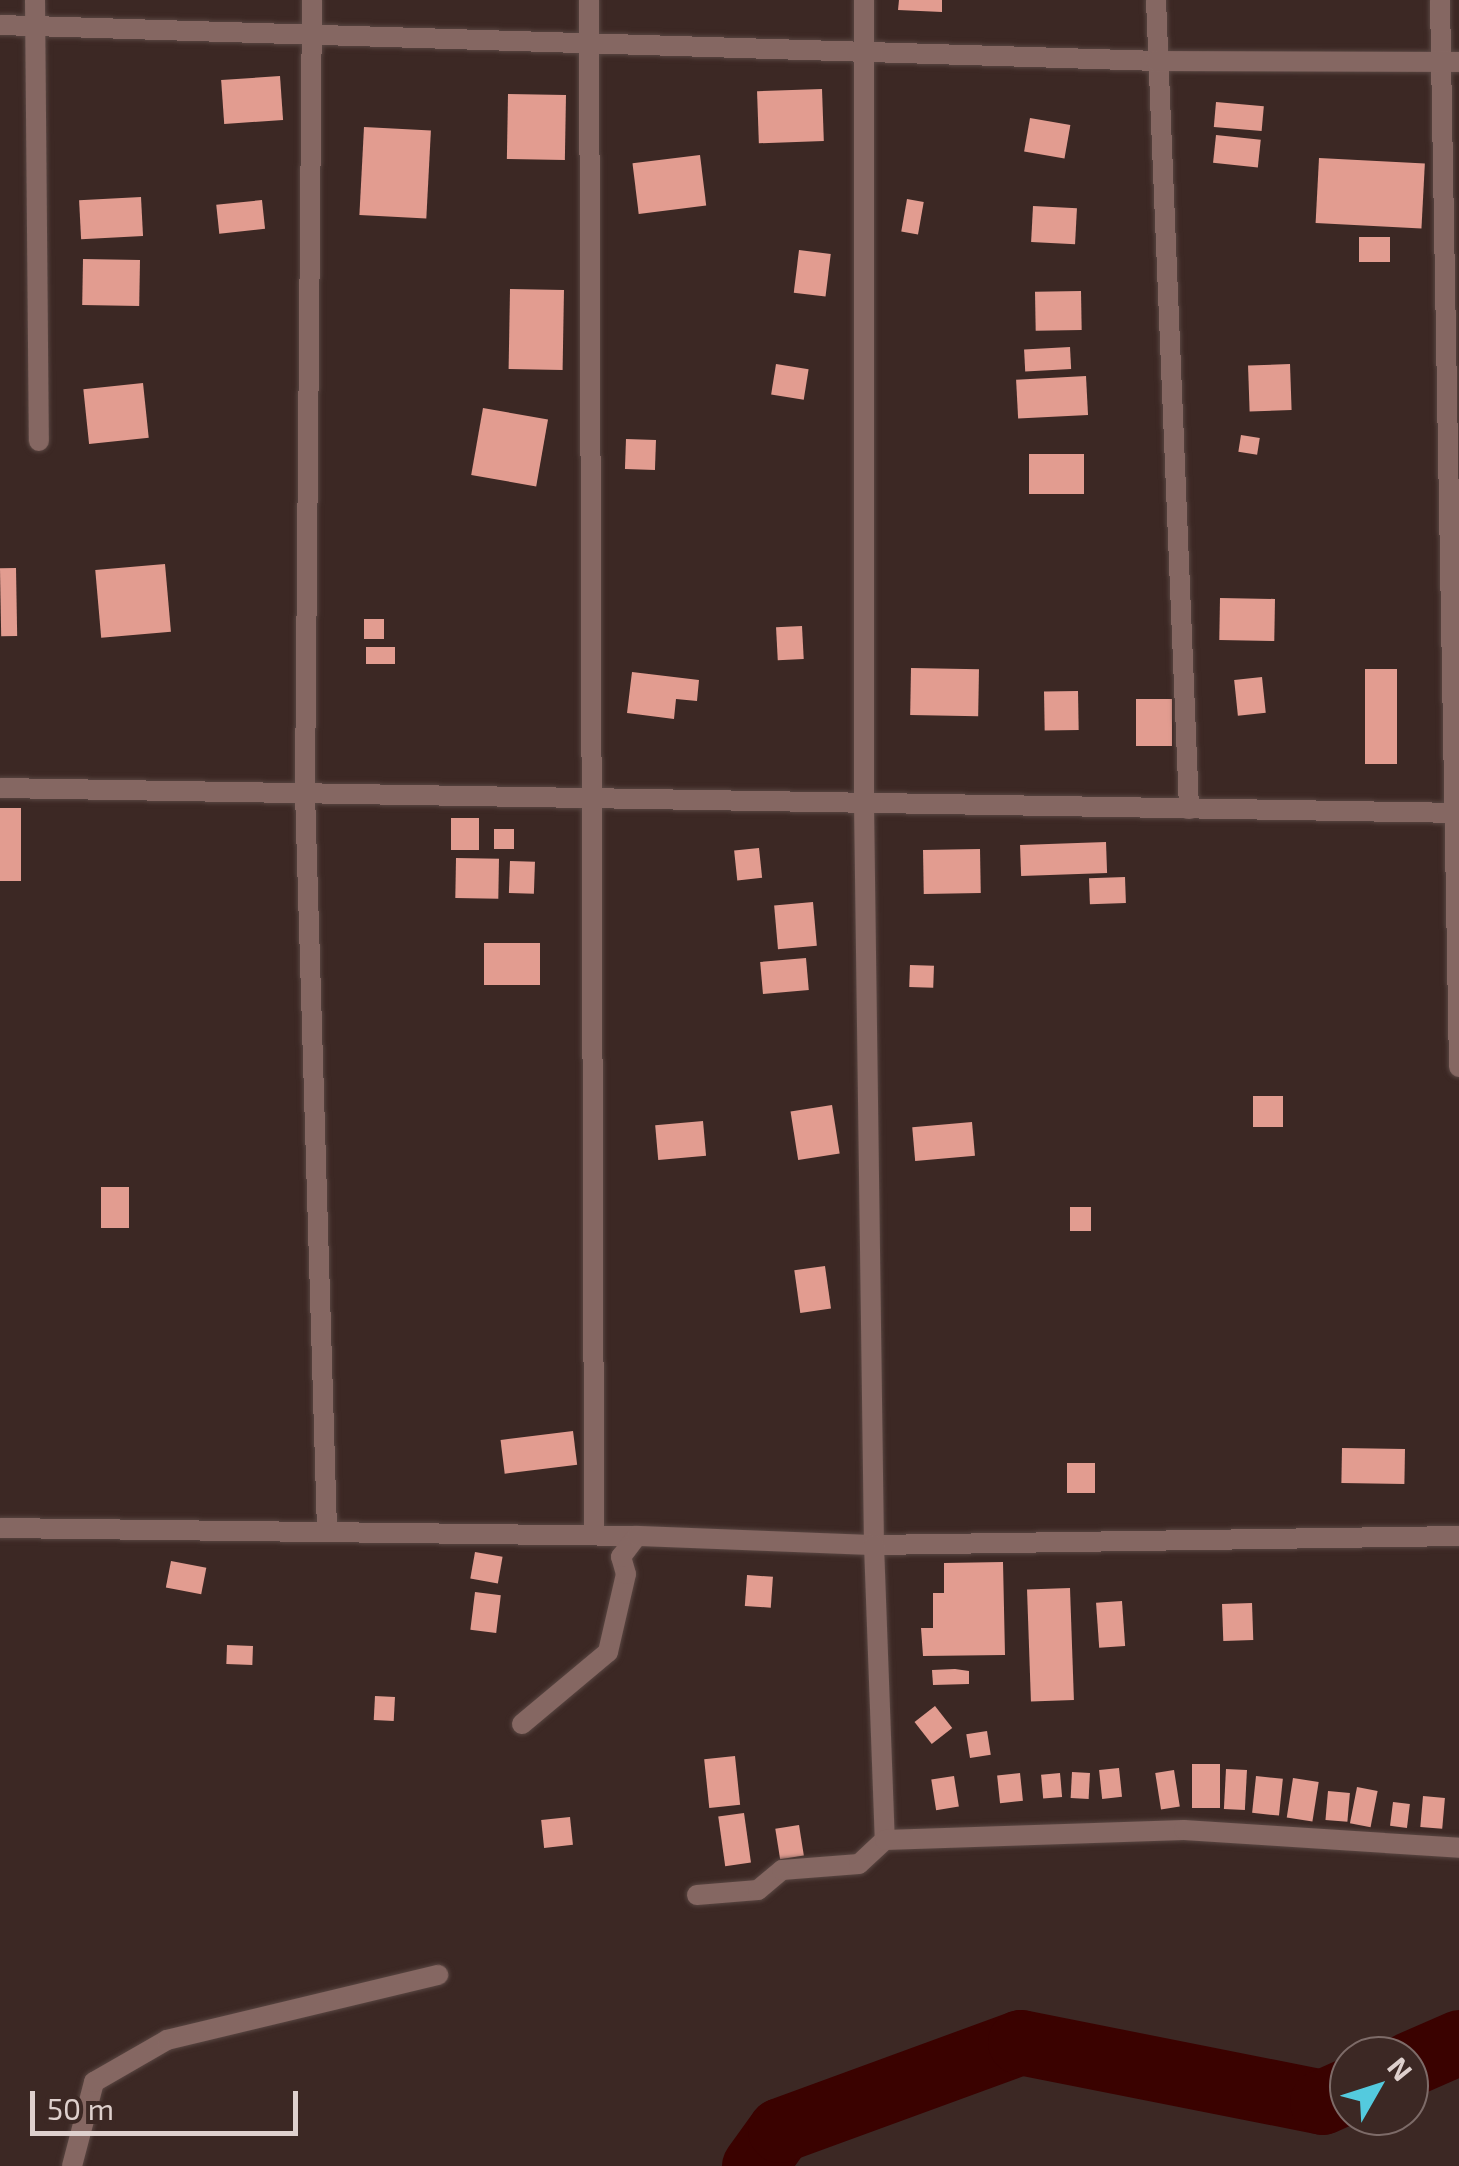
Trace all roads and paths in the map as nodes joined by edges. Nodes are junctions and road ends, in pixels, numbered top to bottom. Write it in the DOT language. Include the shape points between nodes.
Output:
graph roads {
  1 [pos="35,0"];
  2 [pos="312,0"];
  3 [pos="589,0"];
  4 [pos="864,0"];
  5 [pos="1156,0"];
  6 [pos="1440,0"];
  7 [pos="0,25"];
  8 [pos="36,28"];
  9 [pos="313,38"];
  10 [pos="590,39"];
  11 [pos="866,54"];
  12 [pos="1156,61"];
  13 [pos="1450,62"];
  14 [pos="40,441"];
  15 [pos="0,788"];
  16 [pos="305,793"];
  17 [pos="594,799"];
  18 [pos="864,804"];
  19 [pos="1189,809"];
  20 [pos="1455,813"];
  21 [pos="1459,1067"];
  22 [pos="0,1528"];
  23 [pos="327,1532"];
  24 [pos="594,1535"];
  25 [pos="637,1536"];
  26 [pos="1459,1536"];
  27 [pos="874,1545"];
  28 [pos="522,1724"];
  29 [pos="885,1840"];
  30 [pos="1459,1848"];
  31 [pos="697,1895"];
  32 [pos="438,1976"];
  33 [pos="72,2166"];
  1 -- 8 [label="street"];
  2 -- 9 [label="street"];
  3 -- 10 [label="street"];
  4 -- 11 [label="street"];
  5 -- 12 [label="street"];
  6 -- 13 [label="street"];
  7 -- 8 [label="street"];
  8 -- 9 [label="street"];
  8 -- 14 [label="street"];
  9 -- 10 [label="street"];
  9 -- 16 [label="street"];
  10 -- 11 [label="street"];
  10 -- 17 [label="street"];
  11 -- 12 [label="street"];
  11 -- 18 [label="street"];
  12 -- 13 [label="street"];
  12 -- 19 [label="street"];
  13 -- 20 [label="street"];
  15 -- 16 [label="street"];
  16 -- 17 [label="street"];
  16 -- 23 [label="street"];
  17 -- 18 [label="street"];
  17 -- 24 [label="street"];
  18 -- 19 [label="street"];
  18 -- 27 [label="street"];
  19 -- 20 [label="street"];
  20 -- 21 [label="street"];
  22 -- 23 [label="street"];
  23 -- 24 [label="street"];
  24 -- 25 [label="street"];
  25 -- 27 [label="street"];
  25 -- 28 [label="street" via="622,1557 626,1574 608,1652"];
  26 -- 27 [label="street"];
  27 -- 29 [label="street"];
  29 -- 30 [label="street" via="1184,1830"];
  29 -- 31 [label="street" via="859,1864 782,1870 758,1890"];
  32 -- 33 [label="street" via="167,2040 94,2082"];
}
